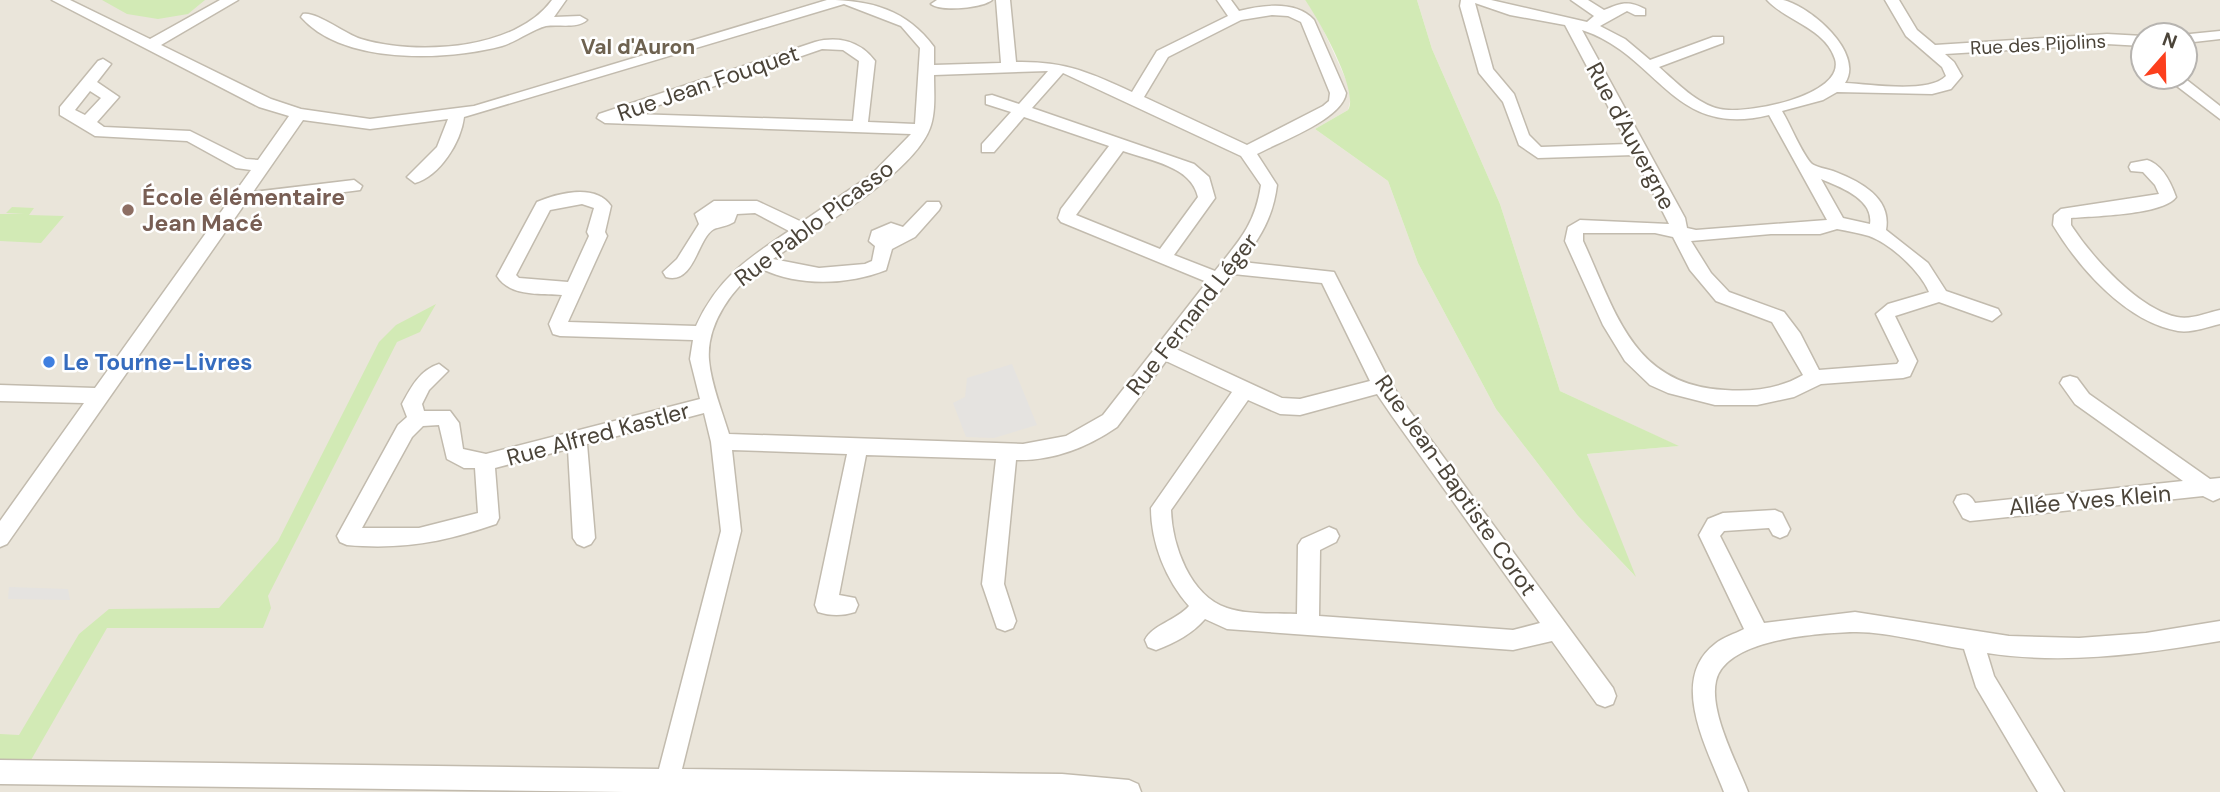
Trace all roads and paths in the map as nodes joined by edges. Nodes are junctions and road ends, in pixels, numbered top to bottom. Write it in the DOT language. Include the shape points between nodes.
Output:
graph roads {
  1 [pos="59,0"];
  2 [pos="231,0"];
  3 [pos="559,0"];
  4 [pos="844,0"];
  5 [pos="985,0"];
  6 [pos="1003,0"];
  7 [pos="1224,0"];
  8 [pos="1468,0"];
  9 [pos="1479,0"];
  10 [pos="1578,0"];
  11 [pos="1774,0"];
  12 [pos="1892,0"];
  13 [pos="938,4"];
  14 [pos="1640,12"];
  15 [pos="1603,16"];
  16 [pos="308,18"];
  17 [pos="1236,18"];
  18 [pos="580,20"];
  19 [pos="1569,20"];
  20 [pos="544,22"];
  21 [pos="1590,27"];
  22 [pos="2220,35"];
  23 [pos="2199,37"];
  24 [pos="1717,40"];
  25 [pos="2129,41"];
  26 [pos="149,47"];
  27 [pos="1933,50"];
  28 [pos="103,64"];
  29 [pos="1650,65"];
  30 [pos="1009,66"];
  31 [pos="1059,68"];
  32 [pos="928,70"];
  33 [pos="87,83"];
  34 [pos="1834,87"];
  35 [pos="2191,91"];
  36 [pos="1136,98"];
  37 [pos="992,100"];
  38 [pos="1773,108"];
  39 [pos="1020,110"];
  40 [pos="299,114"];
  41 [pos="457,114"];
  42 [pos="2220,114"];
  43 [pos="87,123"];
  44 [pos="860,126"];
  45 [pos="922,129"];
  46 [pos="1120,144"];
  47 [pos="988,148"];
  48 [pos="1638,149"];
  49 [pos="1247,152"];
  50 [pos="260,166"];
  51 [pos="2137,167"];
  52 [pos="1807,168"];
  53 [pos="415,177"];
  54 [pos="354,186"];
  55 [pos="713,188"];
  56 [pos="237,200"];
  57 [pos="933,206"];
  58 [pos="709,216"];
  59 [pos="1837,223"];
  60 [pos="802,230"];
  61 [pos="1677,231"];
  62 [pos="1877,232"];
  63 [pos="1163,257"];
  64 [pos="759,259"];
  65 [pos="672,272"];
  66 [pos="1224,273"];
  67 [pos="572,289"];
  68 [pos="1939,295"];
  69 [pos="1992,314"];
  70 [pos="2220,317"];
  71 [pos="703,333"];
  72 [pos="1164,352"];
  73 [pos="439,371"];
  74 [pos="1814,378"];
  75 [pos="2070,383"];
  76 [pos="1382,386"];
  77 [pos="1244,390"];
  78 [pos="0,393"];
  79 [pos="98,396"];
  80 [pos="710,404"];
  81 [pos="418,419"];
  82 [pos="577,440"];
  83 [pos="721,442"];
  84 [pos="858,447"];
  85 [pos="1007,452"];
  86 [pos="485,463"];
  87 [pos="2216,491"];
  88 [pos="1964,502"];
  89 [pos="1780,529"];
  90 [pos="1329,536"];
  91 [pos="0,538"];
  92 [pos="584,538"];
  93 [pos="847,605"];
  94 [pos="1203,606"];
  95 [pos="1004,621"];
  96 [pos="1308,626"];
  97 [pos="1558,629"];
  98 [pos="2220,631"];
  99 [pos="1758,634"];
  100 [pos="1156,640"];
  101 [pos="1973,642"];
  102 [pos="1605,696"];
  103 [pos="0,772"];
  104 [pos="666,785"];
  105 [pos="1129,792"];
  106 [pos="1736,792"];
  107 [pos="2052,792"];
  1 -- 26 [label="street"];
  2 -- 26 [label="street"];
  3 -- 20 [label="street"];
  4 -- 32 [label="street" via="906,23 926,47"];
  4 -- 41 [label="street" via="531,96"];
  5 -- 13 [label="street"];
  6 -- 30 [label="street"];
  7 -- 17 [label="street"];
  8 -- 48 [label="street" via="1485,71 1506,93 1527,148 1538,153"];
  9 -- 19 [label="street" via="1503,9"];
  10 -- 15 [label="street"];
  11 -- 34 [label="street" via="1815,25 1835,44 1842,74"];
  12 -- 27 [label="street" via="1911,33"];
  14 -- 15 [label="street" via="1628,5"];
  15 -- 21 [label="street"];
  16 -- 20 [label="street" via="362,45 408,51 484,44"];
  17 -- 36 [label="street" via="1162,54"];
  17 -- 49 [label="street" via="1246,13 1299,14 1307,20 1338,93 1338,102 1329,110"];
  18 -- 20 [label="street"];
  19 -- 21 [label="street"];
  19 -- 48 [label="street, Rue d'Auvergne"];
  21 -- 29 [label="street"];
  22 -- 23 [label="street"];
  24 -- 29 [label="street"];
  25 -- 27 [label="street, Rue des Pijolins"];
  26 -- 40 [label="street" via="235,90"];
  27 -- 34 [label="street" via="1954,76 1942,87"];
  28 -- 33 [label="street"];
  29 -- 38 [label="street" via="1692,102 1713,113 1734,117"];
  30 -- 31 [label="street"];
  30 -- 32 [label="street"];
  31 -- 36 [label="street"];
  31 -- 39 [label="street"];
  32 -- 45 [label="street"];
  33 -- 43 [label="street" via="66,111"];
  33 -- 43 [label="street" via="111,97"];
  34 -- 38 [label="street"];
  35 -- 42 [label="street"];
  36 -- 49 [label="street"];
  37 -- 39 [label="street"];
  38 -- 52 [label="street"];
  39 -- 46 [label="street"];
  39 -- 47 [label="street"];
  40 -- 41 [label="street" via="370,124"];
  40 -- 50 [label="street"];
  41 -- 53 [label="street" via="452,137 434,164"];
  43 -- 50 [label="street" via="101,132 190,136 242,164"];
  44 -- 44 [label="street, Rue Jean Fouquet" via="623,120 605,118 834,44 861,52 867,61"];
  44 -- 45 [label="street, Rue Jean Fouquet"];
  45 -- 60 [label="street, Rue Pablo Picasso" via="891,167"];
  46 -- 63 [label="street" via="1188,168 1203,181 1207,198"];
  46 -- 63 [label="street" via="1066,218"];
  48 -- 61 [label="street, Rue d'Auvergne" via="1675,218"];
  49 -- 66 [label="street, Rue Fernand Léger" via="1269,185 1266,208 1259,227"];
  50 -- 56 [label="street"];
  51 -- 70 [label="street" via="2147,166 2163,183 2168,197 2074,211 2063,215 2062,225 2137,305 2176,324"];
  52 -- 59 [label="street"];
  52 -- 62 [label="street" via="1852,186 1871,201 1880,215"];
  54 -- 56 [label="street"];
  55 -- 58 [label="street"];
  56 -- 79 [label="street"];
  57 -- 64 [label="street" via="910,231 892,241 880,265 842,276 780,269"];
  58 -- 60 [label="street" via="718,206 757,207"];
  58 -- 65 [label="street" via="683,263"];
  59 -- 61 [label="street" via="1705,236"];
  59 -- 62 [label="street"];
  60 -- 64 [label="street, Rue Pablo Picasso"];
  61 -- 74 [label="street" via="1712,289 1729,301 1770,311 1781,319"];
  61 -- 74 [label="street, Rue d'Auvergne" via="1580,226 1574,231 1574,241 1622,340 1642,368 1665,382 1716,399 1755,398 1796,389"];
  62 -- 68 [label="street" via="1935,282"];
  63 -- 66 [label="street"];
  64 -- 71 [label="street, Rue Pablo Picasso" via="722,295"];
  66 -- 72 [label="street, Rue Fernand Léger"];
  66 -- 76 [label="street, Rue Jean-Baptiste Corot" via="1328,277"];
  67 -- 67 [label="street" via="514,284 506,276 543,206 558,199 596,200 603,206 598,236"];
  67 -- 71 [label="street" via="559,330"];
  68 -- 69 [label="street"];
  68 -- 74 [label="street, Rue d'Auvergne" via="1885,314 1908,361 1903,372"];
  71 -- 80 [label="street, Rue Pablo Picasso" via="699,359"];
  72 -- 77 [label="street"];
  72 -- 85 [label="street, Rue Fernand Léger" via="1110,421 1087,438 1061,448"];
  73 -- 81 [label="street" via="422,385 412,404"];
  75 -- 87 [label="street" via="2082,399"];
  76 -- 77 [label="street" via="1300,407 1280,406"];
  76 -- 97 [label="street, Rue Jean-Baptiste Corot"];
  77 -- 94 [label="street" via="1161,508 1165,546"];
  78 -- 79 [label="street"];
  79 -- 91 [label="street"];
  80 -- 82 [label="street, Rue Alfred Kastler"];
  80 -- 83 [label="street, Rue Pablo Picasso"];
  81 -- 86 [label="street, Rue Alfred Kastler" via="443,417 449,423 454,453 464,460"];
  81 -- 86 [label="street, Rue Alfred Kastler" via="404,430 346,536 414,540 489,518"];
  82 -- 86 [label="street, Rue Alfred Kastler"];
  82 -- 92 [label="street"];
  83 -- 84 [label="street, Rue Fernand Léger"];
  83 -- 104 [label="street, Rue Pablo Picasso" via="731,531"];
  84 -- 85 [label="street, Rue Fernand Léger"];
  84 -- 93 [label="street" via="826,604"];
  85 -- 95 [label="street" via="993,584"];
  87 -- 88 [label="street, Allée Yves Klein" via="1970,512"];
  89 -- 99 [label="street" via="1775,519 1723,523 1715,525 1709,535"];
  90 -- 96 [label="street" via="1309,545"];
  94 -- 96 [label="street" via="1227,618"];
  94 -- 100 [label="street" via="1187,624"];
  96 -- 97 [label="street" via="1513,640"];
  97 -- 102 [label="street, Rue Jean-Baptiste Corot"];
  98 -- 101 [label="street" via="2079,648"];
  99 -- 101 [label="street" via="1855,622"];
  99 -- 106 [label="street" via="1725,649 1704,681 1707,718"];
  101 -- 107 [label="street" via="1984,680"];
  103 -- 104 [label="street"];
  104 -- 105 [label="street" via="1062,786"];
}
